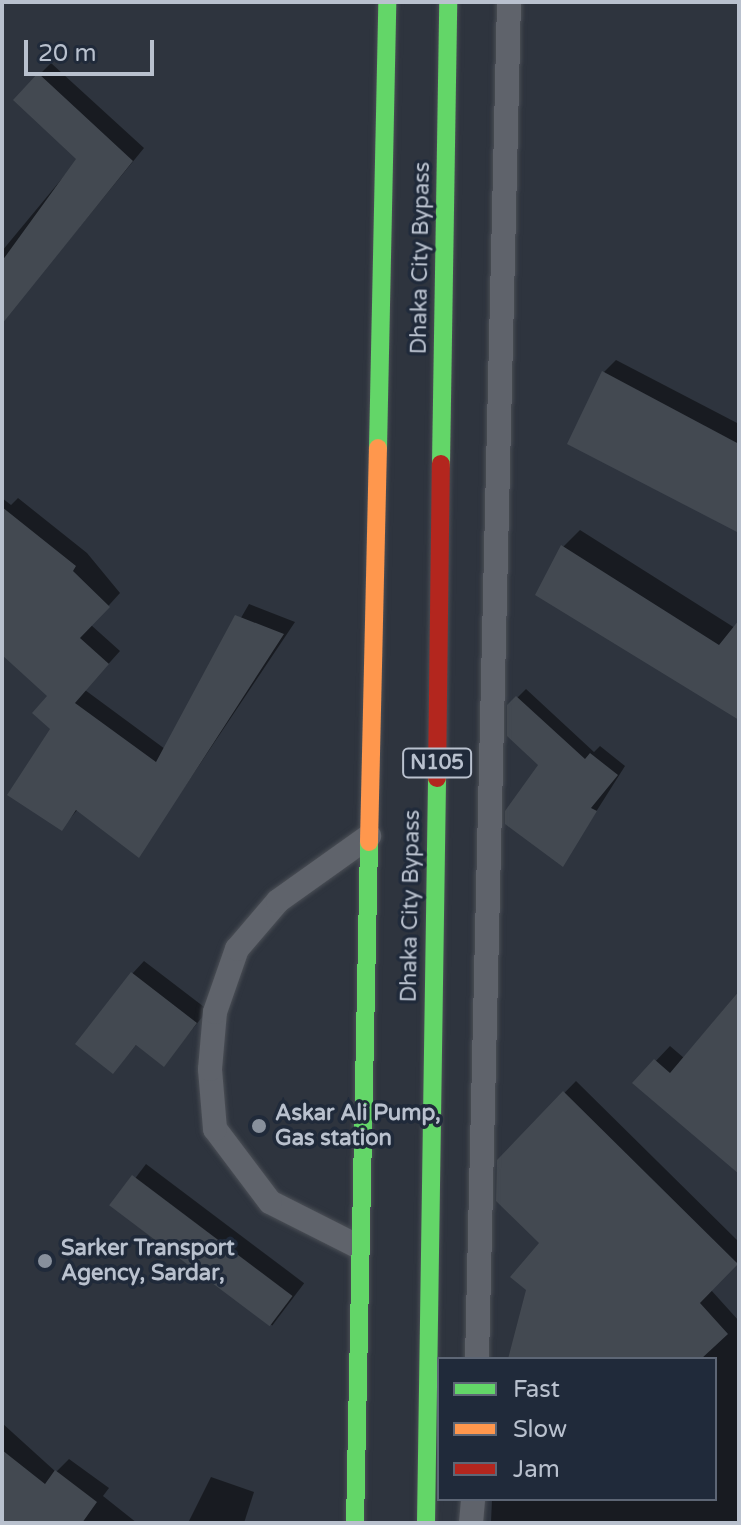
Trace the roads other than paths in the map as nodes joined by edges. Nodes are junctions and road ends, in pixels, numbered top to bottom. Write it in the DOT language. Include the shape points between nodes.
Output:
graph roads {
  1 [pos="387,2"];
  2 [pos="448,2"];
  3 [pos="509,2"];
  4 [pos="369,836"];
  5 [pos="357,1246"];
  6 [pos="477,1357"];
  7 [pos="473,1501"];
  8 [pos="355,1523"];
  9 [pos="426,1523"];
  10 [pos="471,1523"];
  1 -- 4 [label="highway"];
  2 -- 9 [label="highway, Dhaka City Bypass / N105"];
  3 -- 6 [label="lane"];
  4 -- 5 [label="highway"];
  4 -- 5 [label="lane" via="278,901 237,949 215,1012 210,1069 215,1129 270,1202"];
  5 -- 8 [label="highway"];
  7 -- 10 [label="lane"];
}
